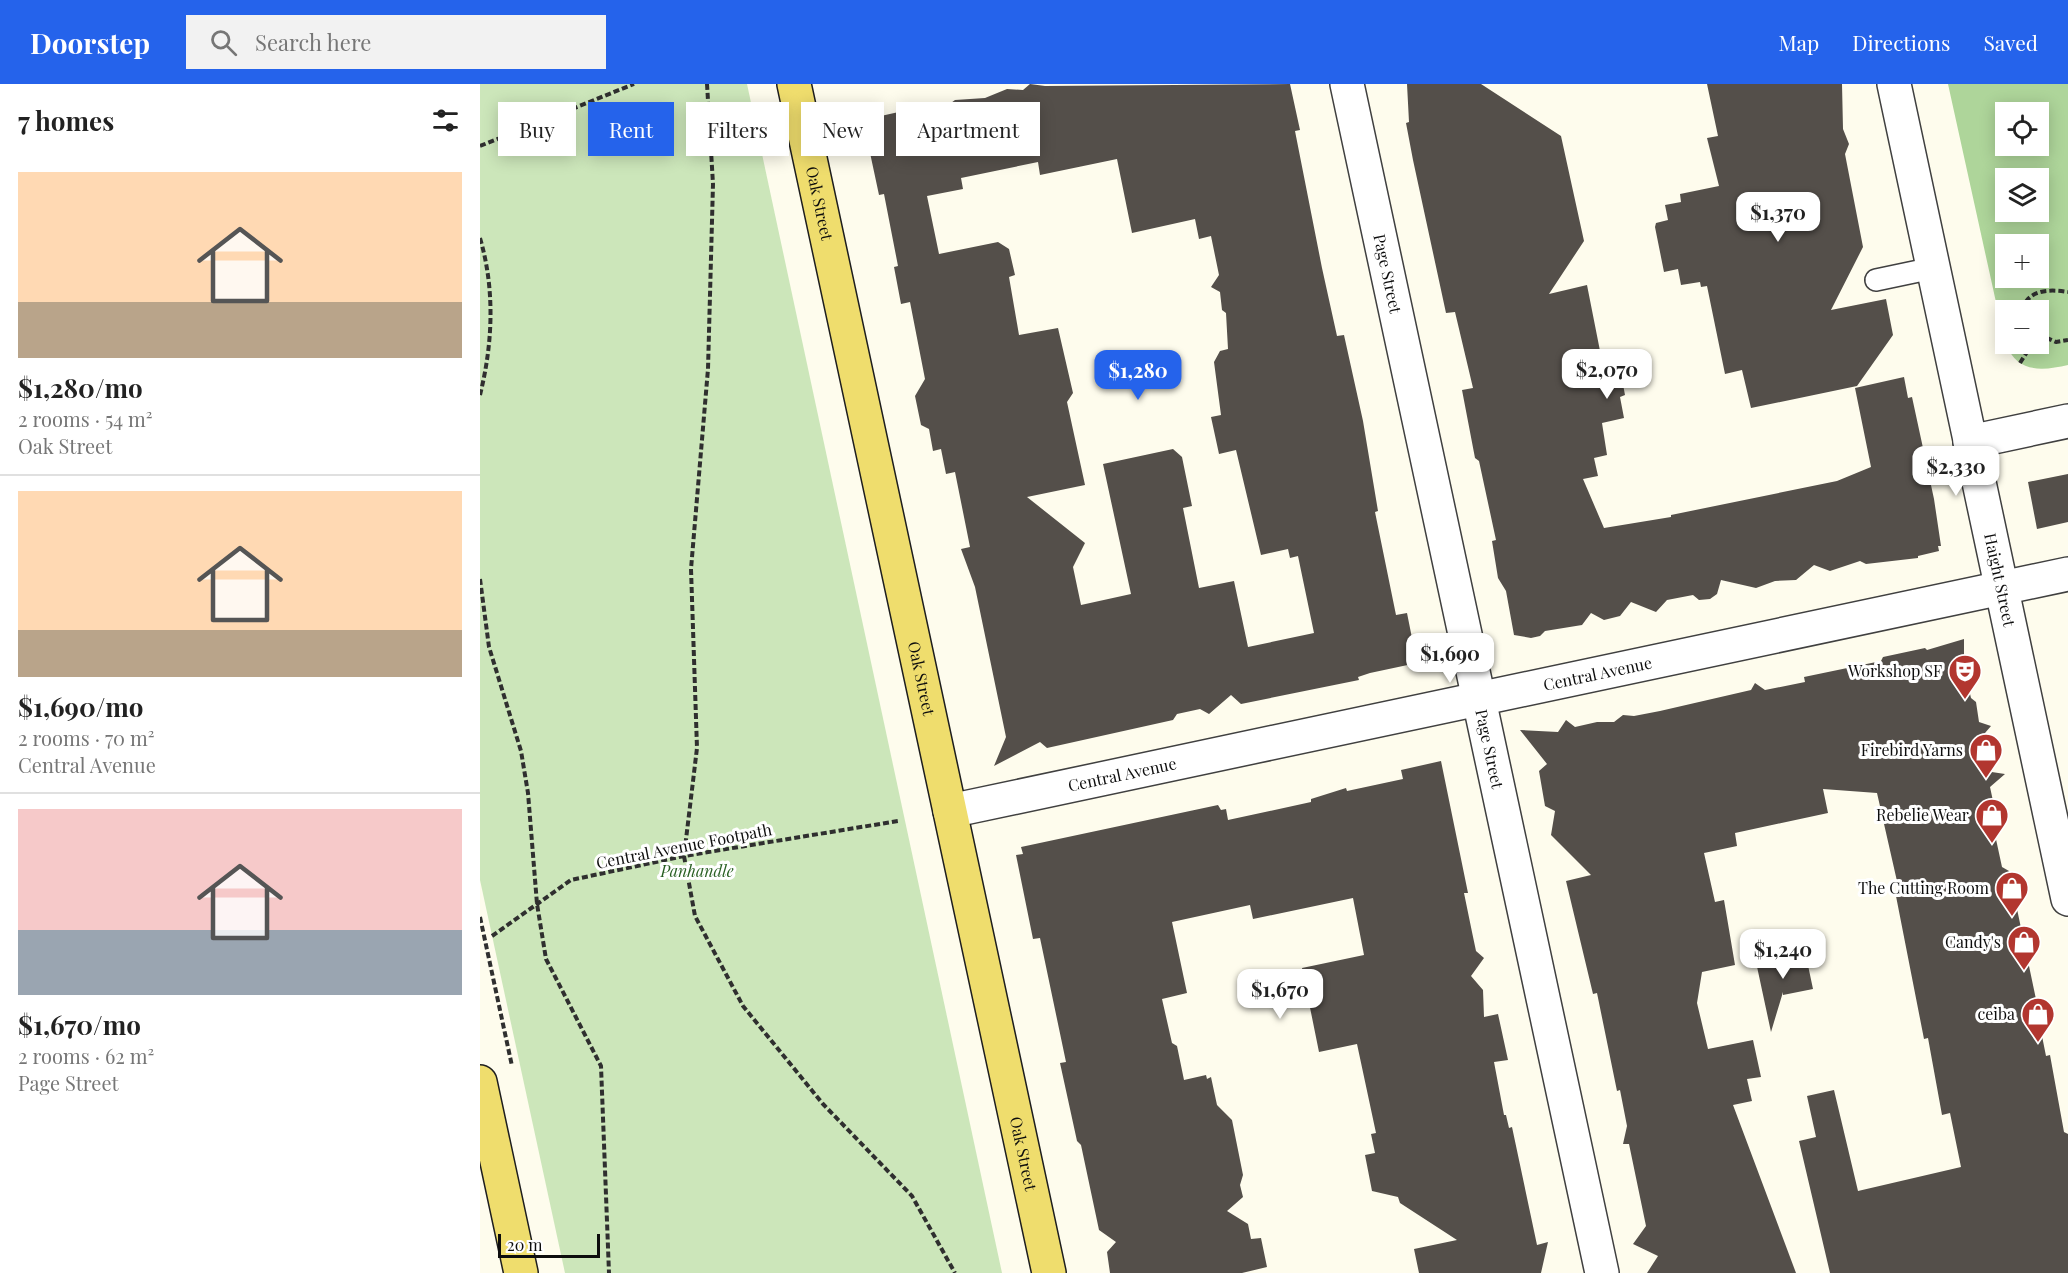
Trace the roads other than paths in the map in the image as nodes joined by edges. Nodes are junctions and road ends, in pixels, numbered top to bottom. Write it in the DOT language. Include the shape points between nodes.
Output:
graph roads {
  1 [pos="795,84"];
  2 [pos="1347,84"];
  3 [pos="1894,84"];
  4 [pos="1933,268"];
  5 [pos="1876,280"];
  6 [pos="2068,421"];
  7 [pos="1970,442"];
  8 [pos="2068,574"];
  9 [pos="2002,587"];
  10 [pos="1479,699"];
  11 [pos="950,811"];
  12 [pos="2068,899"];
  13 [pos="480,1082"];
  14 [pos="521,1273"];
  15 [pos="1049,1273"];
  16 [pos="1602,1273"];
  1 -- 11 [label="main road, Oak Street"];
  2 -- 10 [label="street, Page Street"];
  3 -- 4 [label="street, Haight Street"];
  4 -- 5 [label="lane"];
  4 -- 7 [label="street, Haight Street"];
  6 -- 7 [label="street"];
  7 -- 9 [label="street, Haight Street"];
  8 -- 9 [label="street, Central Avenue"];
  9 -- 10 [label="street, Central Avenue"];
  9 -- 12 [label="street, Haight Street"];
  10 -- 11 [label="street, Central Avenue"];
  10 -- 16 [label="street, Page Street"];
  11 -- 15 [label="main road, Oak Street"];
  13 -- 14 [label="main road"];
}
